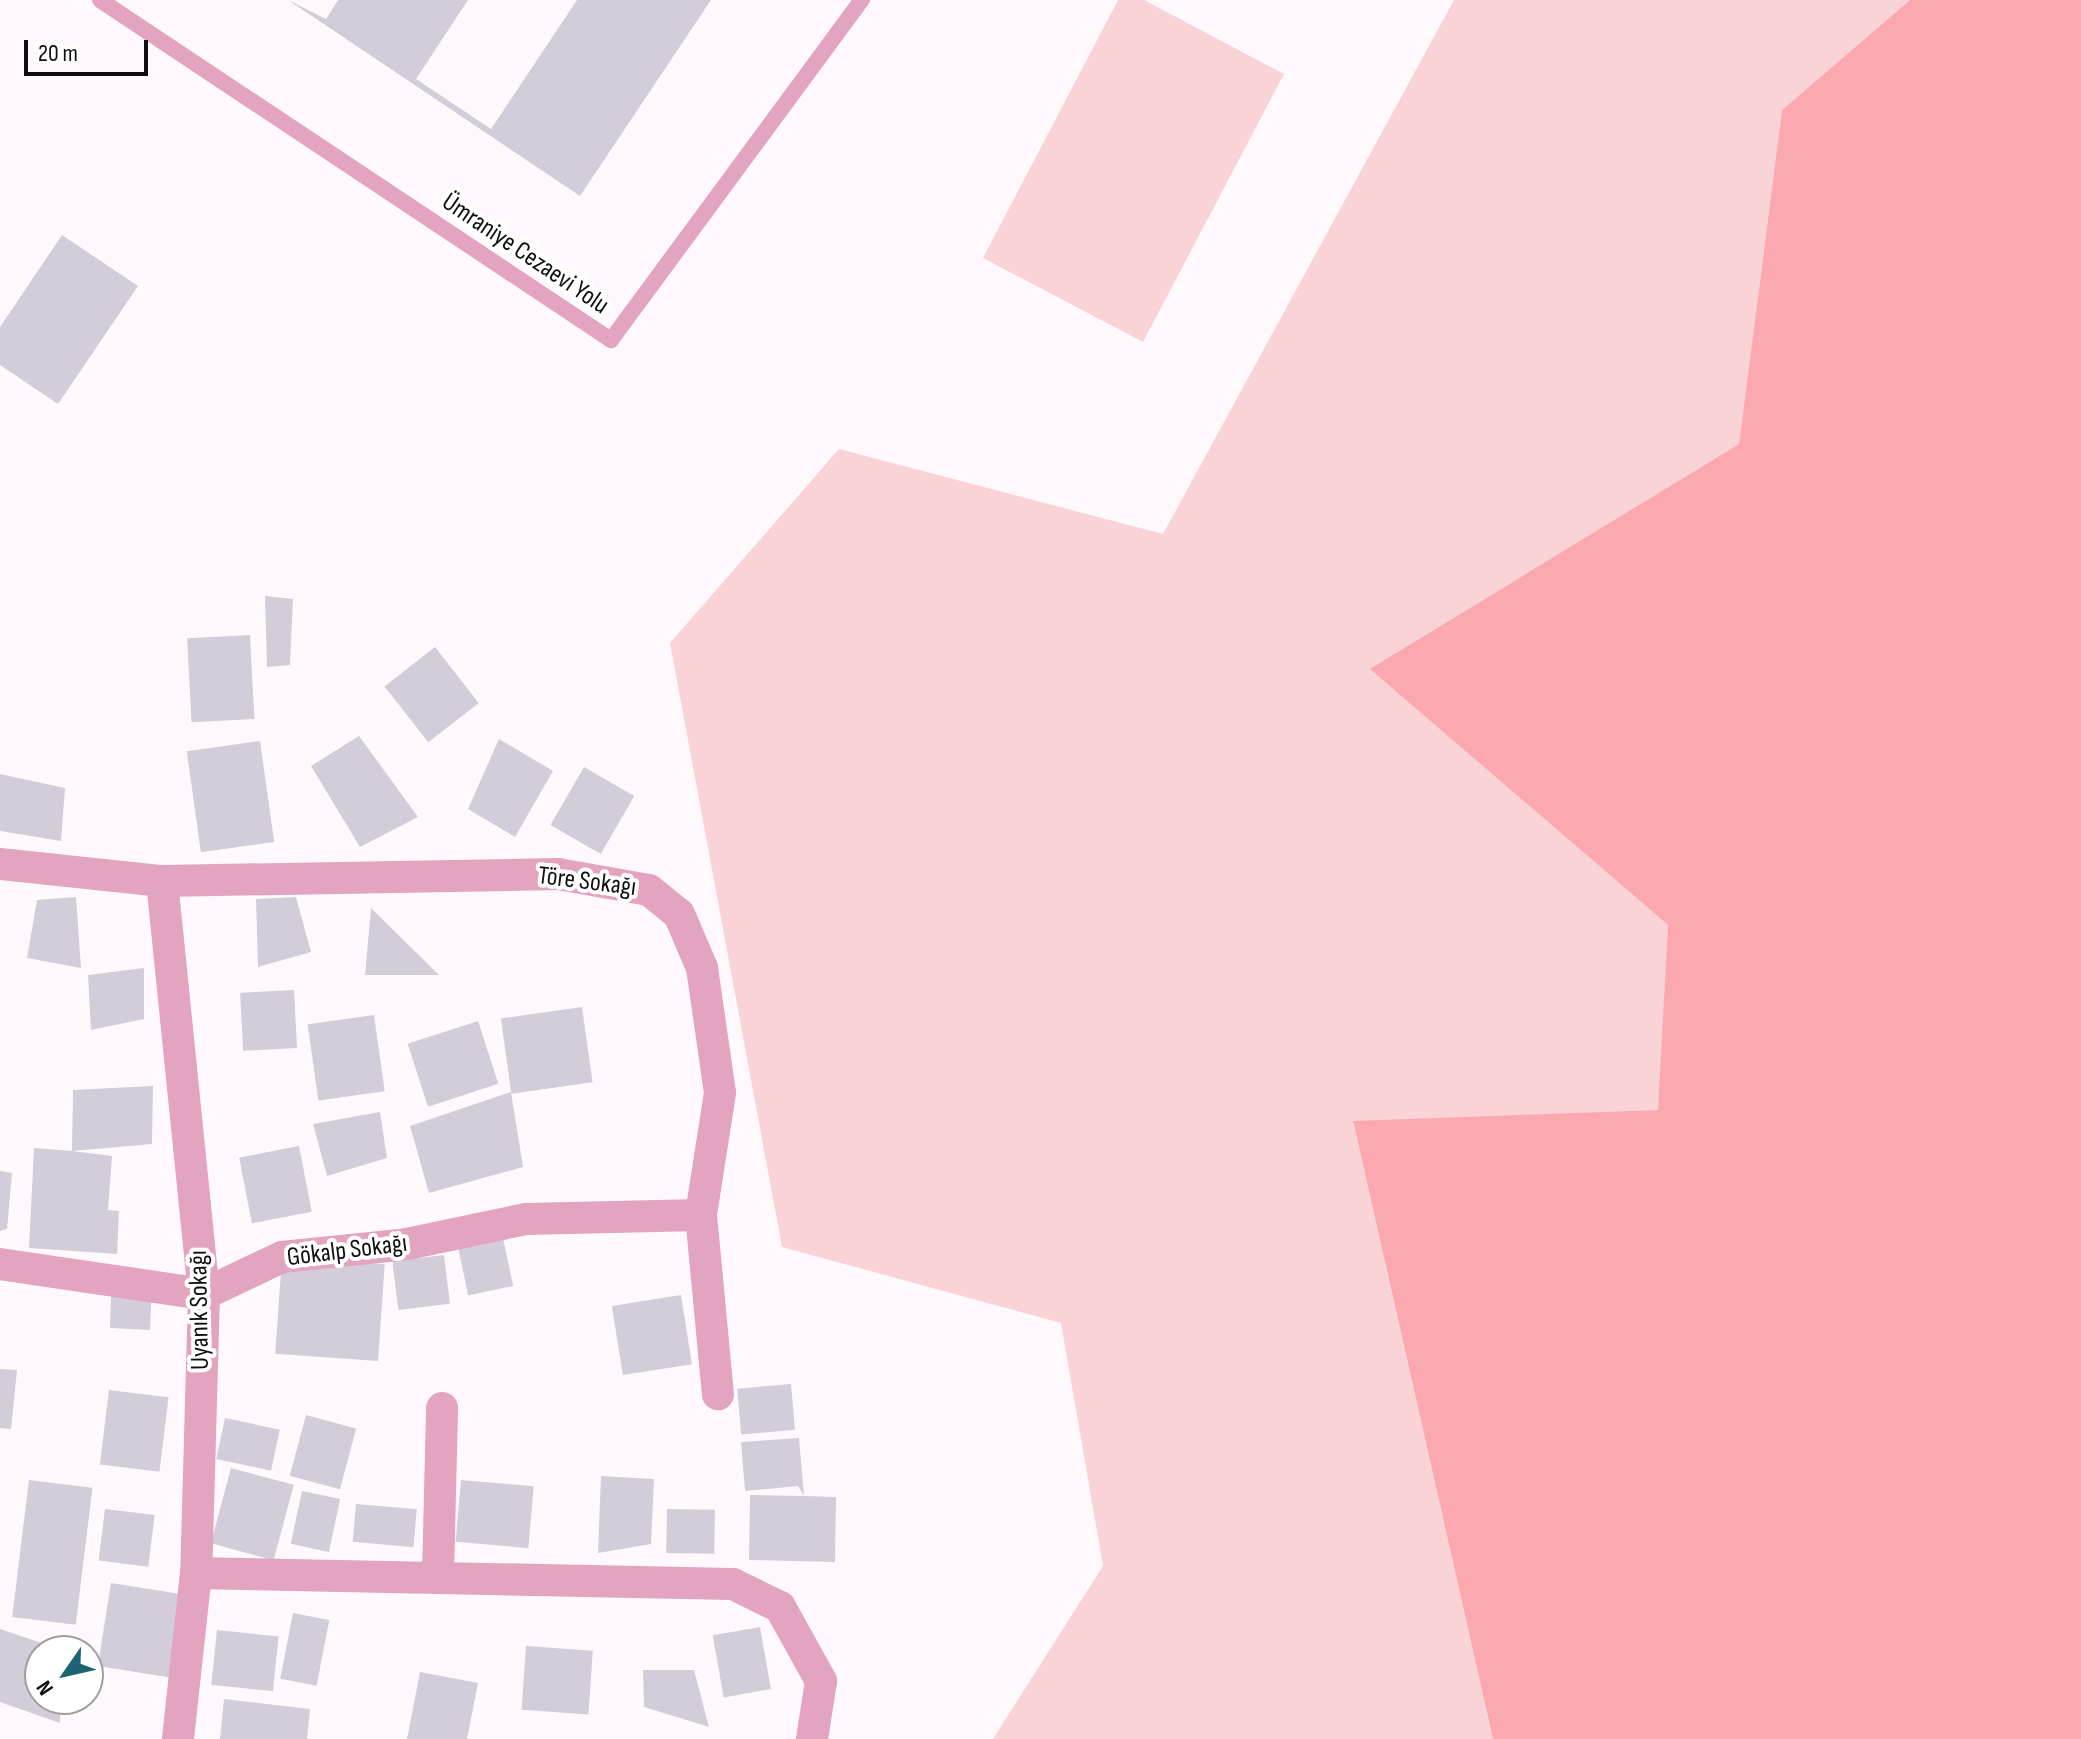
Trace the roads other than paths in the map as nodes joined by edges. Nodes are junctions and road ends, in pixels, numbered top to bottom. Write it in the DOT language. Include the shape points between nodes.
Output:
graph roads {
  1 [pos="100,0"];
  2 [pos="862,0"];
  3 [pos="0,864"];
  4 [pos="162,881"];
  5 [pos="701,1215"];
  6 [pos="0,1264"];
  7 [pos="204,1294"];
  8 [pos="718,1394"];
  9 [pos="442,1408"];
  10 [pos="196,1573"];
  11 [pos="438,1575"];
  12 [pos="178,1739"];
  13 [pos="812,1739"];
  1 -- 2 [label="lane, Ümraniye Cezaevi Yolu" via="611,340"];
  3 -- 4 [label="street, Töre Sokağı"];
  4 -- 5 [label="street, Töre Sokağı" via="558,874 649,890 679,914 702,968 720,1093"];
  4 -- 7 [label="street, Uyanık Sokağı"];
  5 -- 7 [label="street, Gökalp Sokağı" via="526,1219 407,1244 282,1257"];
  5 -- 8 [label="street, Töre Sokağı"];
  6 -- 7 [label="street"];
  7 -- 10 [label="street, Uyanık Sokağı"];
  9 -- 11 [label="street"];
  10 -- 11 [label="street"];
  10 -- 12 [label="street, Uyanık Sokağı"];
  11 -- 13 [label="street" via="733,1584 780,1607 821,1681"];
}
